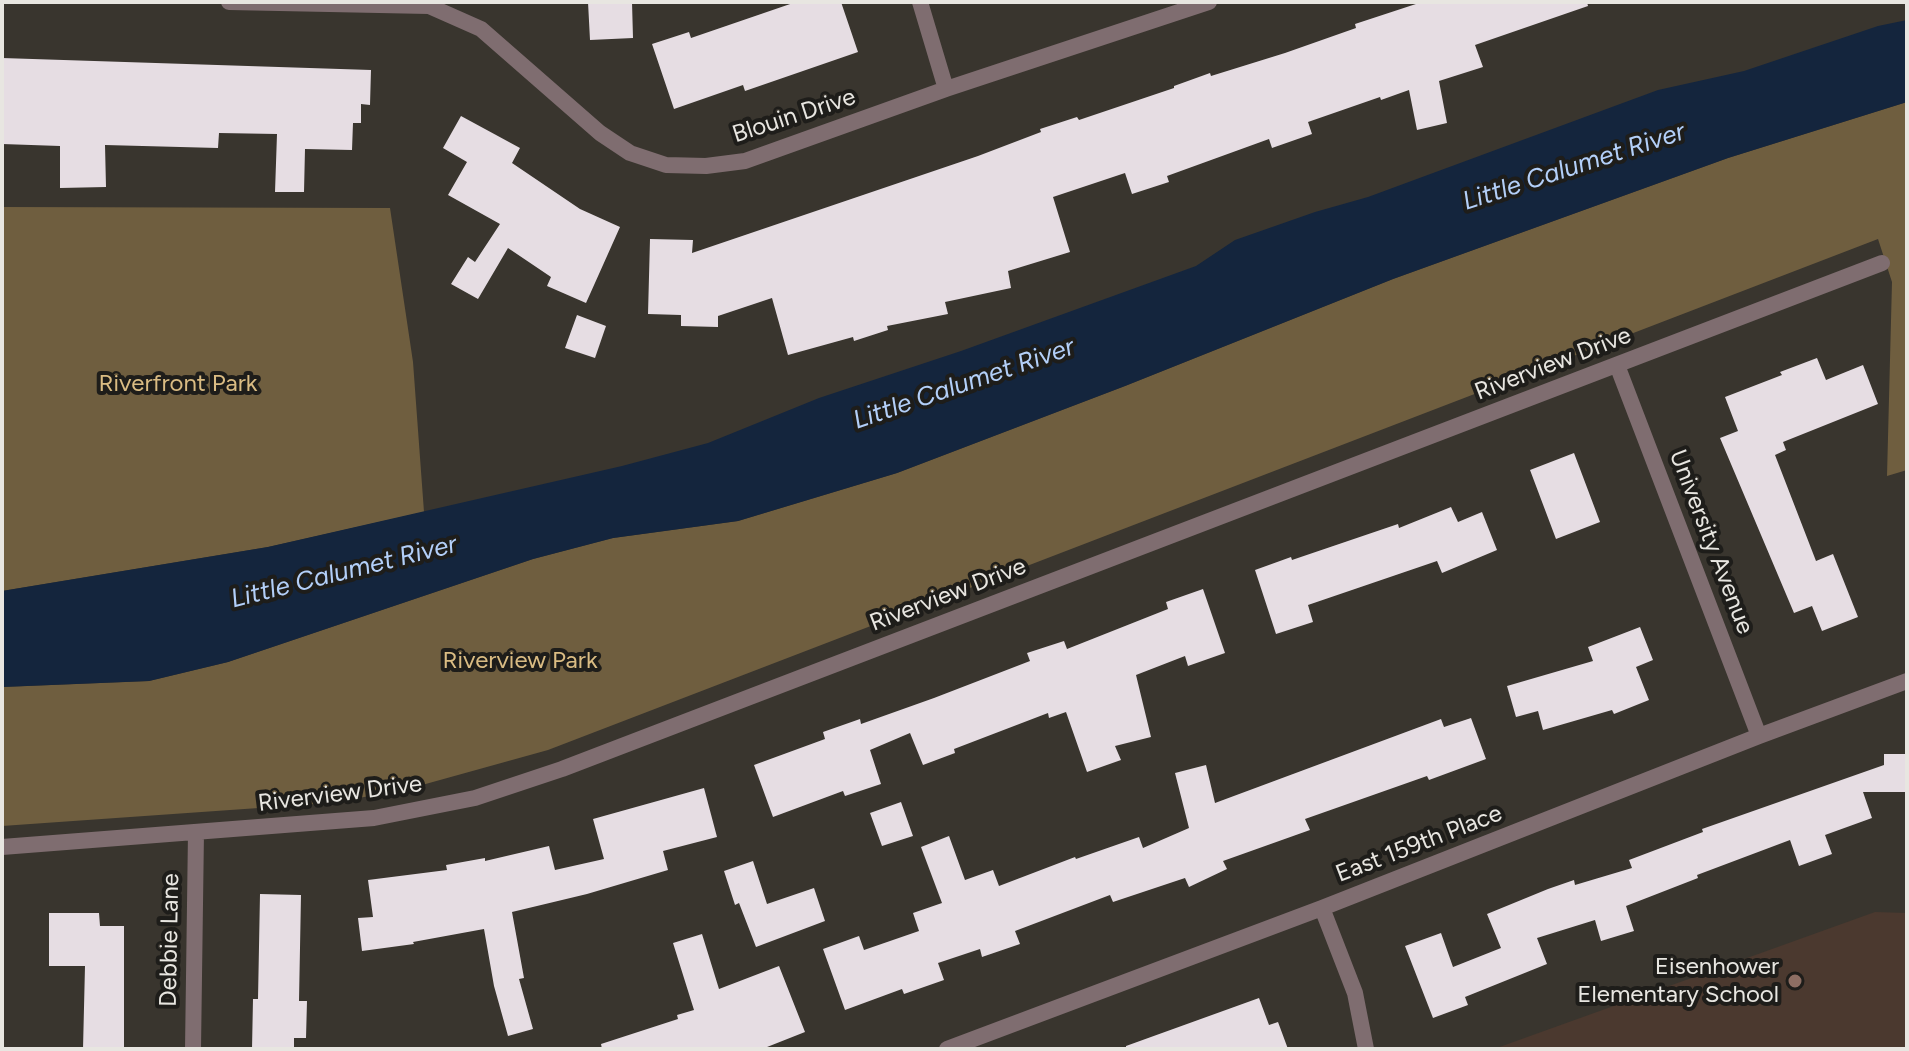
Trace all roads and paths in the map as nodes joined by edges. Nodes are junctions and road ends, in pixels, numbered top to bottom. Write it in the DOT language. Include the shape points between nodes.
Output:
graph roads {
  1 [pos="229,2"];
  2 [pos="920,2"];
  3 [pos="1209,2"];
  4 [pos="429,4"];
  5 [pos="946,89"];
  6 [pos="1882,263"];
  7 [pos="1617,365"];
  8 [pos="1907,681"];
  9 [pos="1759,736"];
  10 [pos="196,832"];
  11 [pos="2,847"];
  12 [pos="1322,908"];
  13 [pos="193,1049"];
  14 [pos="947,1049"];
  15 [pos="1366,1049"];
  1 -- 4 [label="street"];
  2 -- 5 [label="street"];
  3 -- 5 [label="street, Blouin Drive"];
  4 -- 5 [label="street, Blouin Drive" via="481,29 600,133 630,153 666,165 745,161"];
  6 -- 7 [label="street, Riverview Drive"];
  7 -- 9 [label="street, University Avenue"];
  7 -- 10 [label="street, Riverview Drive" via="489,793 374,818"];
  8 -- 9 [label="street, East 159th Place"];
  9 -- 12 [label="street, East 159th Place"];
  10 -- 11 [label="street, Riverview Drive"];
  10 -- 13 [label="street, Debbie Lane"];
  12 -- 14 [label="street, East 159th Place"];
  12 -- 15 [label="street" via="1355,993"];
}
